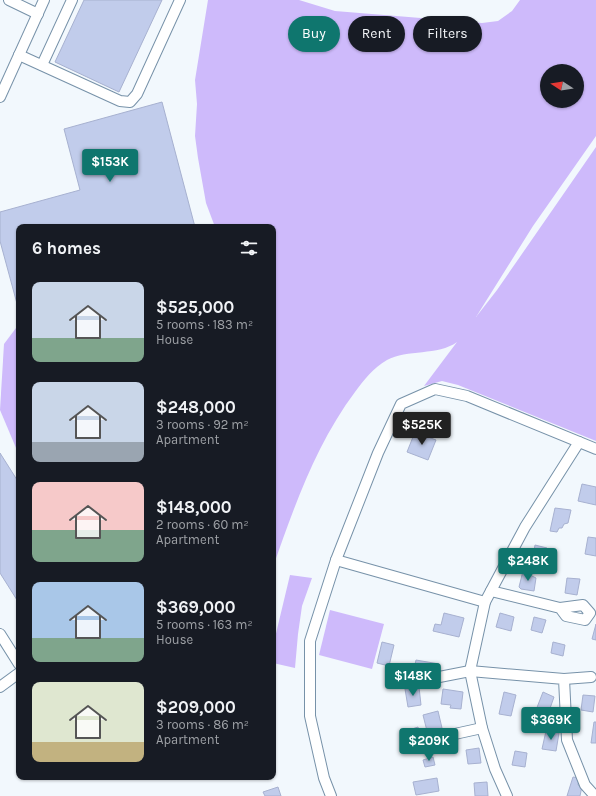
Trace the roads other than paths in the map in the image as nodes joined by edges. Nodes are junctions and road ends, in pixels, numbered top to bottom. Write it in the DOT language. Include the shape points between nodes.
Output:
graph roads {
  1 [pos="9,0"];
  2 [pos="44,0"];
  3 [pos="180,0"];
  4 [pos="69,1"];
  5 [pos="38,14"];
  6 [pos="19,55"];
  7 [pos="42,65"];
  8 [pos="0,96"];
  9 [pos="579,442"];
  10 [pos="596,448"];
  11 [pos="336,560"];
  12 [pos="491,591"];
  13 [pos="485,602"];
  14 [pos="560,608"];
  15 [pos="0,634"];
  16 [pos="16,659"];
  17 [pos="470,671"];
  18 [pos="16,674"];
  19 [pos="591,677"];
  20 [pos="429,679"];
  21 [pos="564,679"];
  22 [pos="0,686"];
  23 [pos="482,728"];
  24 [pos="423,741"];
  25 [pos="330,796"];
  26 [pos="506,796"];
  27 [pos="595,796"];
  1 -- 5 [label="street"];
  2 -- 5 [label="street"];
  3 -- 7 [label="street" via="137,94 130,102 120,101"];
  4 -- 7 [label="street"];
  5 -- 6 [label="street"];
  6 -- 7 [label="street"];
  6 -- 8 [label="street"];
  9 -- 10 [label="street"];
  9 -- 11 [label="street" via="467,396 435,389 401,404"];
  9 -- 12 [label="street" via="525,527"];
  11 -- 13 [label="street"];
  11 -- 25 [label="street" via="310,641 310,716"];
  12 -- 13 [label="street"];
  12 -- 14 [label="street"];
  13 -- 17 [label="street"];
  15 -- 16 [label="street"];
  17 -- 20 [label="street"];
  17 -- 21 [label="street"];
  17 -- 23 [label="street"];
  18 -- 22 [label="street"];
  19 -- 21 [label="street"];
  21 -- 27 [label="street" via="568,740 585,785"];
  23 -- 24 [label="street"];
  23 -- 26 [label="street"];
}
